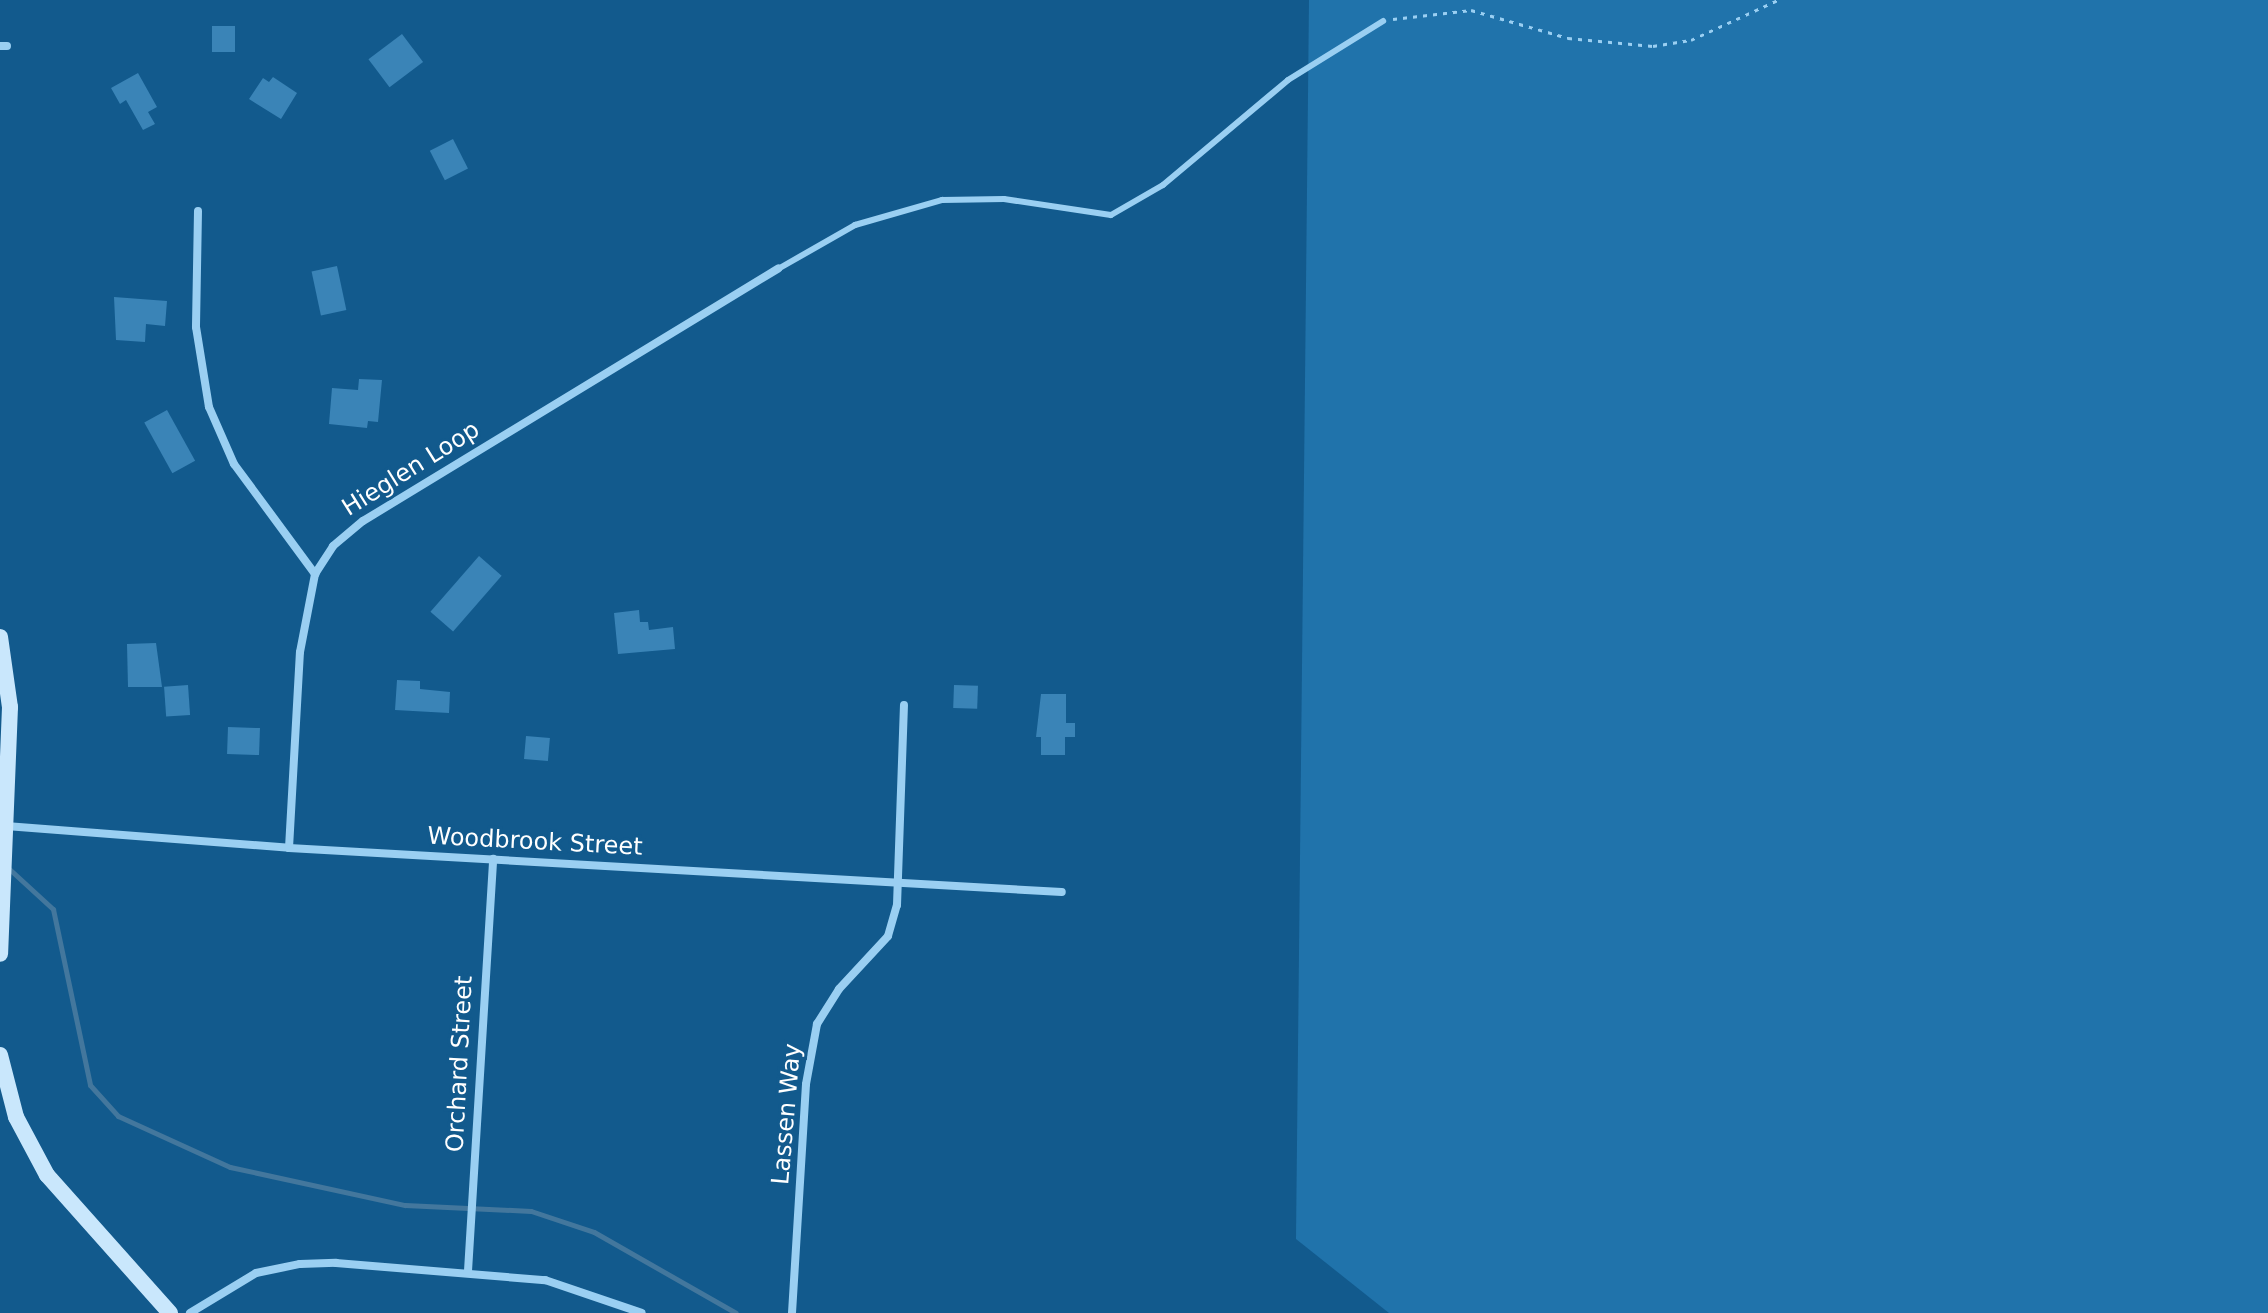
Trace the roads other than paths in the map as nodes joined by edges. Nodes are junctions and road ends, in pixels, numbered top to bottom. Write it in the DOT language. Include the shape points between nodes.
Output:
graph roads {
  1 [pos="1383,21"];
  2 [pos="198,211"];
  3 [pos="778,269"];
  4 [pos="315,574"];
  5 [pos="0,637"];
  6 [pos="904,705"];
  7 [pos="5,826"];
  8 [pos="289,848"];
  9 [pos="493,859"];
  10 [pos="899,885"];
  11 [pos="1062,892"];
  12 [pos="1,924"];
  13 [pos="0,954"];
  14 [pos="0,1055"];
  15 [pos="468,1271"];
  16 [pos="170,1313"];
  17 [pos="190,1313"];
  18 [pos="642,1313"];
  19 [pos="792,1313"];
  1 -- 3 [label="lane" via="1288,80 1163,185 1111,215 1004,199 942,200 855,225"];
  2 -- 4 [label="street" via="196,327 209,407 234,464"];
  3 -- 4 [label="street, Hieglen Loop" via="363,521 333,546"];
  4 -- 8 [label="street, Hieglen Loop" via="300,652"];
  5 -- 7 [label="main road" via="10,707"];
  6 -- 10 [label="street, Lassen Way"];
  7 -- 8 [label="street, Woodbrook Street"];
  7 -- 12 [label="main road"];
  8 -- 9 [label="street, Woodbrook Street"];
  9 -- 10 [label="street, Woodbrook Street"];
  9 -- 15 [label="street, Orchard Street"];
  10 -- 11 [label="street, Woodbrook Street"];
  10 -- 19 [label="street, Lassen Way" via="888,936 839,989 817,1024 806,1084"];
  12 -- 13 [label="main road"];
  14 -- 16 [label="main road" via="16,1117 47,1175"];
  15 -- 17 [label="street" via="336,1263 277,1267 238,1281"];
  15 -- 18 [label="street" via="545,1280"];
}
